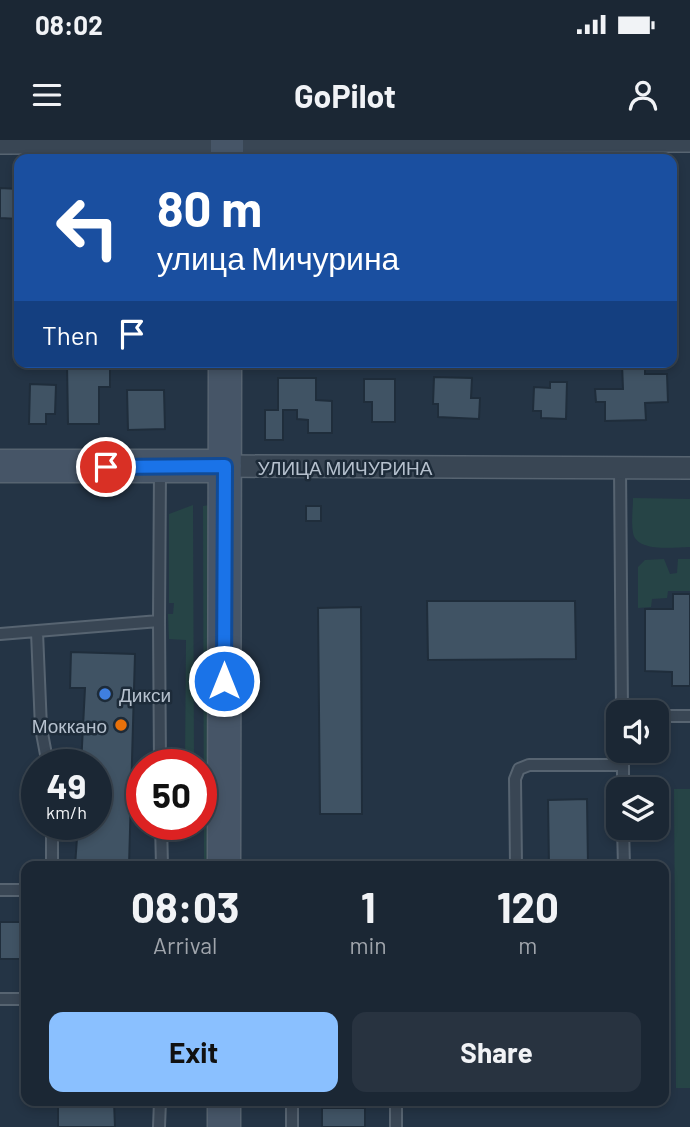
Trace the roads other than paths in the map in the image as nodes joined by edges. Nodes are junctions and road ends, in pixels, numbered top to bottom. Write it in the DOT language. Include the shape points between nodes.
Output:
graph roads {
  1 [pos="690,141"];
  2 [pos="0,143"];
  3 [pos="227,147"];
  4 [pos="225,368"];
  5 [pos="0,466"];
  6 [pos="225,466"];
  7 [pos="160,467"];
  8 [pos="620,468"];
  9 [pos="690,468"];
  10 [pos="159,621"];
  11 [pos="37,632"];
  12 [pos="0,634"];
  13 [pos="622,700"];
  14 [pos="669,716"];
  15 [pos="690,716"];
  16 [pos="45,749"];
  17 [pos="160,749"];
  18 [pos="623,765"];
  19 [pos="623,777"];
  20 [pos="52,840"];
  21 [pos="161,840"];
  22 [pos="623,840"];
  23 [pos="52,861"];
  24 [pos="162,861"];
  25 [pos="224,861"];
  26 [pos="516,861"];
  27 [pos="624,861"];
  28 [pos="0,890"];
  29 [pos="21,890"];
  30 [pos="0,999"];
  31 [pos="21,999"];
  32 [pos="160,1106"];
  33 [pos="224,1106"];
  34 [pos="292,1106"];
  35 [pos="396,1106"];
  36 [pos="159,1127"];
  37 [pos="224,1127"];
  38 [pos="292,1127"];
  39 [pos="396,1127"];
  1 -- 3 [label="street"];
  2 -- 3 [label="street"];
  4 -- 6 [label="main road"];
  5 -- 7 [label="main road, УЛИЦА МИЧУРИНА"];
  6 -- 7 [label="main road, УЛИЦА МИЧУРИНА"];
  6 -- 8 [label="street, УЛИЦА МИЧУРИНА"];
  6 -- 25 [label="main road"];
  7 -- 10 [label="lane"];
  8 -- 9 [label="street, УЛИЦА МИЧУРИНА"];
  8 -- 13 [label="lane"];
  10 -- 11 [label="lane"];
  10 -- 17 [label="lane"];
  11 -- 12 [label="lane"];
  11 -- 16 [label="lane"];
  14 -- 15 [label="lane"];
  18 -- 19 [label="lane"];
  18 -- 26 [label="lane" via="528,765 519,769 515,779"];
  20 -- 23 [label="lane"];
  21 -- 24 [label="lane"];
  22 -- 27 [label="lane"];
  28 -- 29 [label="lane"];
  30 -- 31 [label="lane"];
  32 -- 36 [label="lane"];
  33 -- 37 [label="main road"];
  34 -- 38 [label="lane"];
  35 -- 39 [label="lane"];
}
